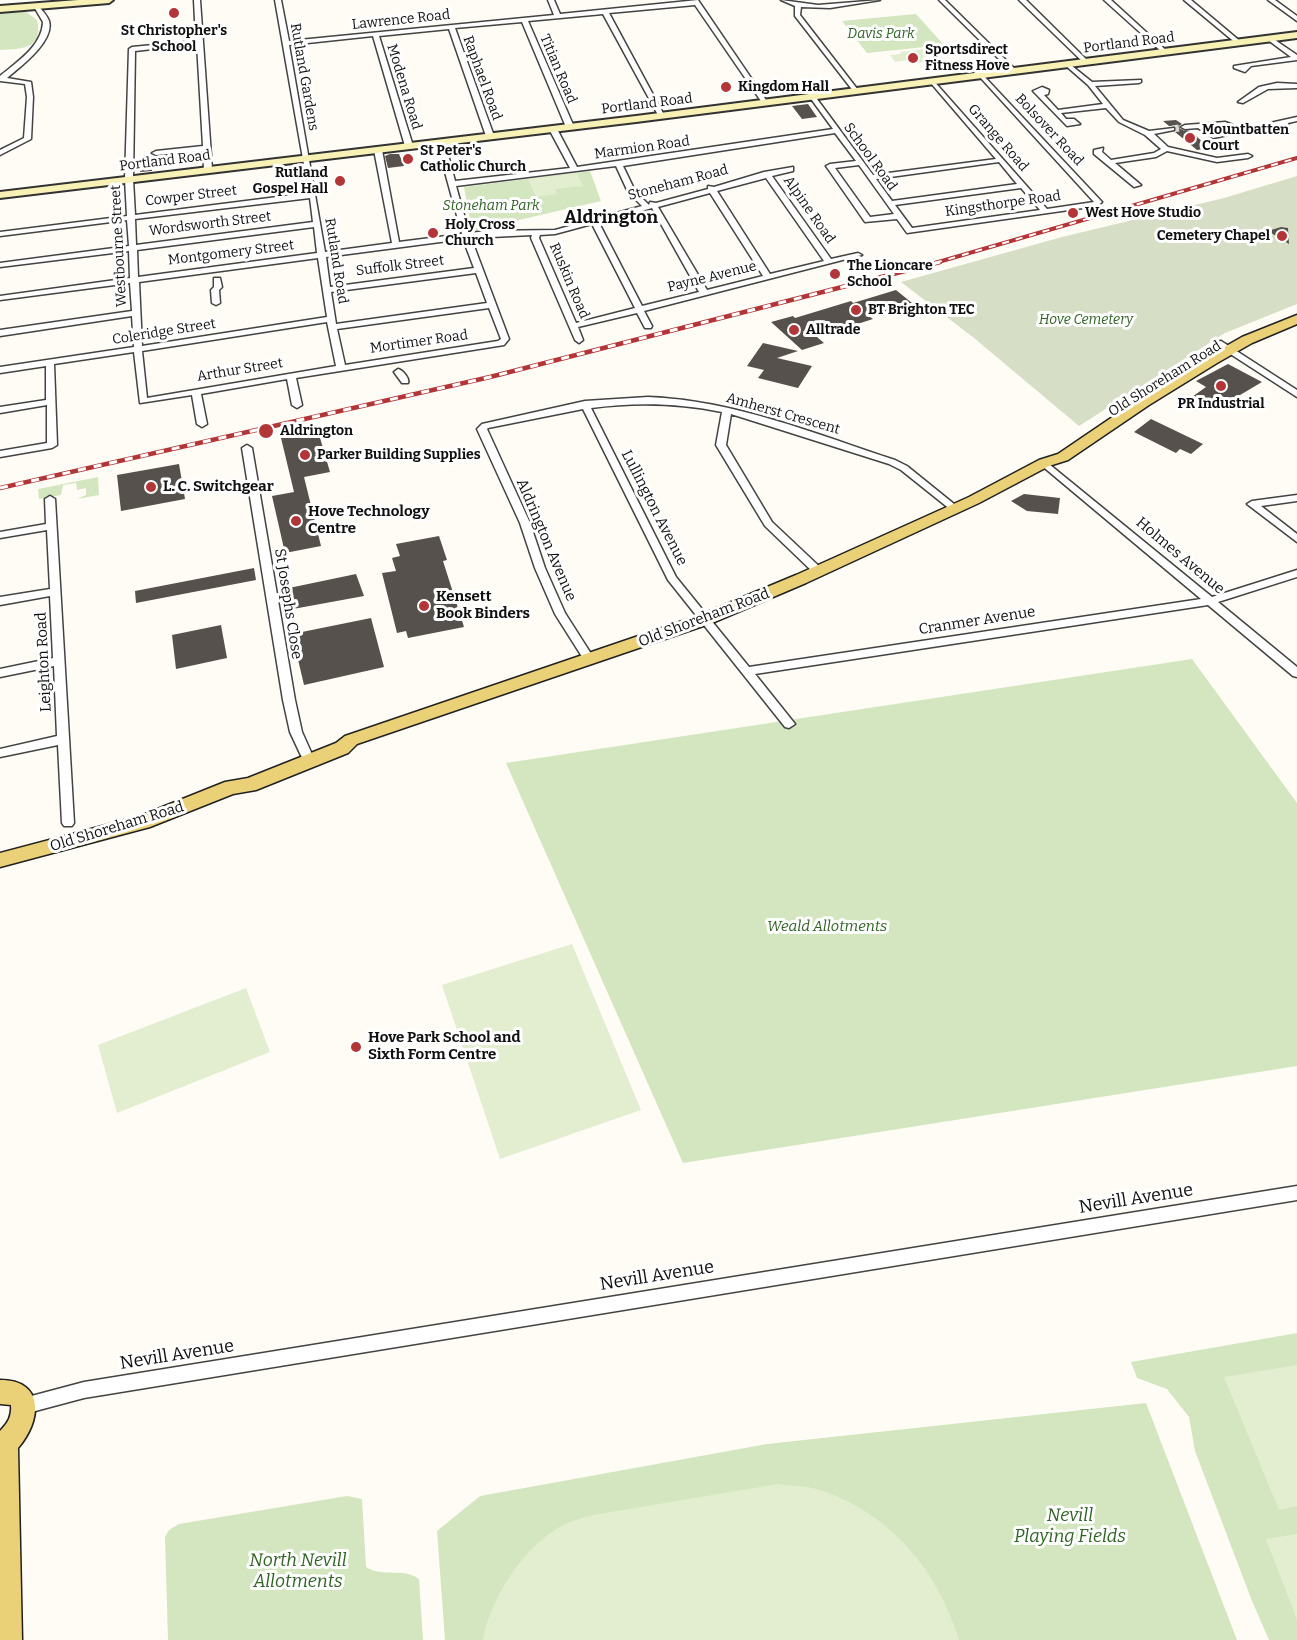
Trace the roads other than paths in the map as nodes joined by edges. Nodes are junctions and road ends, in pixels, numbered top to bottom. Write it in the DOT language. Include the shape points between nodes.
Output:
graph roads {
  1 [pos="109,0"];
  2 [pos="197,0"];
  3 [pos="278,0"];
  4 [pos="551,0"];
  5 [pos="784,0"];
  6 [pos="877,0"];
  7 [pos="942,0"];
  8 [pos="1022,0"];
  9 [pos="1107,0"];
  10 [pos="1186,0"];
  11 [pos="1271,0"];
  12 [pos="863,1"];
  13 [pos="696,2"];
  14 [pos="18,4"];
  15 [pos="798,5"];
  16 [pos="35,6"];
  17 [pos="0,9"];
  18 [pos="605,12"];
  19 [pos="558,17"];
  20 [pos="1297,19"];
  21 [pos="524,20"];
  22 [pos="451,27"];
  23 [pos="376,34"];
  24 [pos="1297,35"];
  25 [pos="1270,39"];
  26 [pos="201,42"];
  27 [pos="286,43"];
  28 [pos="1239,43"];
  29 [pos="1166,53"];
  30 [pos="1297,58"];
  31 [pos="1086,62"];
  32 [pos="1067,64"];
  33 [pos="1244,65"];
  34 [pos="1014,71"];
  35 [pos="981,75"];
  36 [pos="0,79"];
  37 [pos="932,81"];
  38 [pos="1139,81"];
  39 [pos="1089,84"];
  40 [pos="1297,86"];
  41 [pos="856,91"];
  42 [pos="1040,93"];
  43 [pos="812,96"];
  44 [pos="1241,102"];
  45 [pos="765,103"];
  46 [pos="1106,106"];
  47 [pos="1056,112"];
  48 [pos="661,115"];
  49 [pos="1297,119"];
  50 [pos="1064,121"];
  51 [pos="1283,122"];
  52 [pos="570,127"];
  53 [pos="1185,127"];
  54 [pos="1201,127"];
  55 [pos="553,129"];
  56 [pos="1172,129"];
  57 [pos="836,131"];
  58 [pos="1148,133"];
  59 [pos="490,136"];
  60 [pos="441,142"];
  61 [pos="410,146"];
  62 [pos="207,148"];
  63 [pos="1166,149"];
  64 [pos="378,150"];
  65 [pos="1100,150"];
  66 [pos="0,153"];
  67 [pos="156,153"];
  68 [pos="1248,156"];
  69 [pos="306,158"];
  70 [pos="1001,160"];
  71 [pos="1109,162"];
  72 [pos="860,163"];
  73 [pos="619,164"];
  74 [pos="790,168"];
  75 [pos="208,169"];
  76 [pos="574,169"];
  77 [pos="766,174"];
  78 [pos="870,177"];
  79 [pos="129,179"];
  80 [pos="451,184"];
  81 [pos="1023,185"];
  82 [pos="1137,185"];
  83 [pos="711,188"];
  84 [pos="0,195"];
  85 [pos="313,195"];
  86 [pos="1098,202"];
  87 [pos="889,204"];
  88 [pos="650,205"];
  89 [pos="1045,211"];
  90 [pos="898,216"];
  91 [pos="131,217"];
  92 [pos="594,220"];
  93 [pos="316,224"];
  94 [pos="910,231"];
  95 [pos="536,233"];
  96 [pos="0,234"];
  97 [pos="466,236"];
  98 [pos="396,245"];
  99 [pos="133,247"];
  100 [pos="322,255"];
  101 [pos="858,255"];
  102 [pos="829,262"];
  103 [pos="0,265"];
  104 [pos="477,270"];
  105 [pos="216,274"];
  106 [pos="768,277"];
  107 [pos="134,279"];
  108 [pos="327,290"];
  109 [pos="704,293"];
  110 [pos="0,298"];
  111 [pos="216,303"];
  112 [pos="491,305"];
  113 [pos="640,309"];
  114 [pos="1297,311"];
  115 [pos="136,313"];
  116 [pos="1297,319"];
  117 [pos="332,323"];
  118 [pos="573,326"];
  119 [pos="648,326"];
  120 [pos="0,333"];
  121 [pos="579,340"];
  122 [pos="1226,347"];
  123 [pos="138,350"];
  124 [pos="50,363"];
  125 [pos="396,365"];
  126 [pos="341,367"];
  127 [pos="0,370"];
  128 [pos="291,376"];
  129 [pos="405,381"];
  130 [pos="196,391"];
  131 [pos="1297,394"];
  132 [pos="51,402"];
  133 [pos="143,402"];
  134 [pos="585,404"];
  135 [pos="297,405"];
  136 [pos="0,410"];
  137 [pos="727,411"];
  138 [pos="202,424"];
  139 [pos="482,429"];
  140 [pos="247,448"];
  141 [pos="0,454"];
  142 [pos="1044,463"];
  143 [pos="1297,498"];
  144 [pos="50,499"];
  145 [pos="954,508"];
  146 [pos="51,526"];
  147 [pos="0,535"];
  148 [pos="1297,539"];
  149 [pos="818,571"];
  150 [pos="1297,573"];
  151 [pos="56,591"];
  152 [pos="1211,601"];
  153 [pos="0,602"];
  154 [pos="706,619"];
  155 [pos="590,660"];
  156 [pos="59,662"];
  157 [pos="747,671"];
  158 [pos="0,673"];
  159 [pos="1297,673"];
  160 [pos="789,724"];
  161 [pos="64,739"];
  162 [pos="0,753"];
  163 [pos="307,755"];
  164 [pos="68,823"];
  165 [pos="0,860"];
  166 [pos="1297,1193"];
  167 [pos="0,1392"];
  168 [pos="24,1406"];
  169 [pos="2,1444"];
  170 [pos="9,1640"];
  1 -- 16 [label="street"];
  2 -- 26 [label="street"];
  3 -- 27 [label="street, Rutland Gardens"];
  4 -- 19 [label="street"];
  5 -- 15 [label="street"];
  6 -- 12 [label="street"];
  7 -- 34 [label="street"];
  8 -- 31 [label="street"];
  9 -- 29 [label="street"];
  10 -- 28 [label="street"];
  11 -- 20 [label="street"];
  12 -- 15 [label="street"];
  13 -- 18 [label="street, Lawrence Road"];
  13 -- 45 [label="street"];
  14 -- 16 [label="street"];
  14 -- 17 [label="street"];
  15 -- 41 [label="street" via="797,15"];
  16 -- 36 [label="street" via="46,24 44,35"];
  18 -- 19 [label="street, Lawrence Road"];
  18 -- 48 [label="street"];
  19 -- 21 [label="street, Lawrence Road"];
  21 -- 22 [label="street, Lawrence Road"];
  21 -- 52 [label="street, Titian Road"];
  22 -- 23 [label="street, Lawrence Road"];
  22 -- 59 [label="street, Raphael Road"];
  23 -- 27 [label="street, Lawrence Road"];
  23 -- 61 [label="street, Modena Road"];
  24 -- 25 [label="street, Portland Road"];
  25 -- 28 [label="street, Portland Road"];
  25 -- 30 [label="street"];
  26 -- 62 [label="street"];
  26 -- 79 [label="street, Westbourne Street" via="132,49"];
  27 -- 69 [label="street, Rutland Gardens"];
  28 -- 29 [label="street, Portland Road"];
  29 -- 31 [label="street, Portland Road"];
  30 -- 33 [label="street"];
  31 -- 32 [label="street, Portland Road"];
  32 -- 34 [label="street, Portland Road"];
  32 -- 39 [label="street"];
  34 -- 35 [label="street, Portland Road"];
  35 -- 37 [label="street, Portland Road"];
  35 -- 86 [label="street, Bolsover Road"];
  36 -- 66 [label="street" via="28,82 30,97 27,139"];
  37 -- 41 [label="street, Portland Road"];
  37 -- 70 [label="street, Grange Road"];
  38 -- 39 [label="street"];
  39 -- 46 [label="street"];
  40 -- 44 [label="street" via="1263,88"];
  41 -- 43 [label="street, Portland Road"];
  42 -- 47 [label="street"];
  43 -- 45 [label="street, Portland Road"];
  43 -- 57 [label="street, School Road"];
  45 -- 48 [label="street, Portland Road"];
  46 -- 47 [label="street"];
  46 -- 58 [label="street" via="1127,124"];
  47 -- 50 [label="street"];
  48 -- 52 [label="street, Portland Road"];
  49 -- 51 [label="street"];
  52 -- 55 [label="street, Portland Road"];
  53 -- 54 [label="street"];
  55 -- 59 [label="street, Portland Road"];
  55 -- 76 [label="street"];
  56 -- 58 [label="street"];
  57 -- 72 [label="street, School Road"];
  57 -- 73 [label="street, Marmion Road"];
  58 -- 63 [label="street"];
  59 -- 60 [label="street, Portland Road"];
  60 -- 61 [label="street, Portland Road"];
  60 -- 80 [label="street"];
  61 -- 64 [label="street, Portland Road"];
  62 -- 67 [label="street"];
  62 -- 75 [label="street"];
  63 -- 68 [label="street" via="1223,160"];
  63 -- 71 [label="street" via="1156,155"];
  64 -- 69 [label="street, Portland Road"];
  64 -- 98 [label="street"];
  65 -- 71 [label="street" via="1097,152"];
  69 -- 75 [label="street, Portland Road"];
  69 -- 85 [label="street, Rutland Road"];
  70 -- 78 [label="street"];
  70 -- 81 [label="street, Grange Road"];
  71 -- 82 [label="street"];
  72 -- 78 [label="street, School Road"];
  72 -- 90 [label="street" via="830,166 868,220"];
  73 -- 76 [label="street, Marmion Road"];
  73 -- 88 [label="street" via="632,192"];
  74 -- 77 [label="street, Stoneham Road"];
  75 -- 79 [label="street, Portland Road"];
  76 -- 80 [label="street, Marmion Road"];
  77 -- 83 [label="street, Stoneham Road"];
  77 -- 102 [label="street, Alpine Road"];
  78 -- 87 [label="street, School Road"];
  79 -- 84 [label="street, Portland Road"];
  79 -- 91 [label="street, Westbourne Street"];
  80 -- 97 [label="street"];
  81 -- 87 [label="street"];
  81 -- 89 [label="street, Grange Road"];
  83 -- 88 [label="street, Stoneham Road"];
  83 -- 106 [label="street"];
  85 -- 91 [label="street, Cowper Street"];
  85 -- 93 [label="street, Rutland Road"];
  86 -- 89 [label="street, Kingsthorpe Road"];
  87 -- 90 [label="street, School Road"];
  88 -- 92 [label="street, Stoneham Road"];
  88 -- 109 [label="street"];
  89 -- 94 [label="street, Kingsthorpe Road"];
  90 -- 94 [label="street, School Road"];
  91 -- 96 [label="street, Cowper Street"];
  91 -- 99 [label="street, Westbourne Street"];
  92 -- 95 [label="street, Stoneham Road" via="555,232"];
  92 -- 113 [label="street"];
  93 -- 99 [label="street, Wordsworth Street"];
  93 -- 100 [label="street, Rutland Road"];
  95 -- 97 [label="street, Stoneham Road" via="504,231"];
  95 -- 118 [label="street, Ruskin Road"];
  97 -- 98 [label="street, Montgomery Street"];
  97 -- 104 [label="street"];
  98 -- 100 [label="street, Montgomery Street"];
  99 -- 103 [label="street, Wordsworth Street"];
  99 -- 107 [label="street, Westbourne Street"];
  100 -- 105 [label="street, Montgomery Street"];
  100 -- 108 [label="street, Rutland Road"];
  101 -- 102 [label="street, Payne Avenue"];
  102 -- 106 [label="street, Payne Avenue"];
  104 -- 108 [label="street, Suffolk Street"];
  104 -- 112 [label="street"];
  105 -- 107 [label="street, Montgomery Street"];
  105 -- 111 [label="street"];
  106 -- 109 [label="street, Payne Avenue"];
  107 -- 110 [label="street, Montgomery Street"];
  107 -- 115 [label="street, Westbourne Street"];
  108 -- 117 [label="street, Rutland Road"];
  109 -- 113 [label="street, Payne Avenue"];
  112 -- 117 [label="street, Coleridge Street"];
  112 -- 125 [label="street, Mortimer Road" via="505,339 501,343"];
  113 -- 118 [label="street, Payne Avenue"];
  113 -- 119 [label="street"];
  114 -- 122 [label="main road, Old Shoreham Road" via="1246,330"];
  115 -- 120 [label="street"];
  115 -- 123 [label="street, Westbourne Street"];
  116 -- 122 [label="main road, Old Shoreham Road"];
  117 -- 123 [label="street, Coleridge Street"];
  117 -- 126 [label="street, Rutland Road"];
  118 -- 121 [label="street, Ruskin Road"];
  122 -- 131 [label="street"];
  122 -- 142 [label="main road, Old Shoreham Road" via="1063,457"];
  123 -- 124 [label="street, Coleridge Street"];
  123 -- 133 [label="street, Westbourne Street"];
  124 -- 127 [label="street, Coleridge Street"];
  124 -- 132 [label="street"];
  125 -- 126 [label="street, Mortimer Road"];
  125 -- 129 [label="street"];
  126 -- 128 [label="street, Arthur Street"];
  128 -- 130 [label="street, Arthur Street"];
  128 -- 135 [label="street"];
  130 -- 133 [label="street, Arthur Street"];
  130 -- 138 [label="street"];
  132 -- 136 [label="street"];
  132 -- 141 [label="street" via="52,445"];
  134 -- 137 [label="street, Amherst Crescent" via="649,400"];
  134 -- 139 [label="street, Amherst Crescent"];
  134 -- 154 [label="street, Lullington Avenue" via="672,578"];
  137 -- 145 [label="street, Amherst Crescent" via="892,462"];
  137 -- 149 [label="street" via="721,445 768,524"];
  139 -- 155 [label="street, Aldrington Avenue" via="525,523 560,614"];
  140 -- 163 [label="street, St Josephs Close" via="287,689 296,732"];
  142 -- 145 [label="main road, Old Shoreham Road"];
  142 -- 152 [label="street, Holmes Avenue"];
  143 -- 148 [label="street" via="1252,504"];
  144 -- 146 [label="street, Leighton Road"];
  145 -- 149 [label="main road, Old Shoreham Road"];
  146 -- 147 [label="street"];
  146 -- 151 [label="street, Leighton Road"];
  149 -- 154 [label="main road, Old Shoreham Road"];
  150 -- 152 [label="street, Cranmer Avenue"];
  151 -- 153 [label="street"];
  151 -- 156 [label="street, Leighton Road"];
  152 -- 157 [label="street, Cranmer Avenue"];
  152 -- 159 [label="street, Holmes Avenue"];
  154 -- 155 [label="main road, Old Shoreham Road"];
  154 -- 157 [label="street, Lullington Avenue"];
  155 -- 163 [label="main road, Old Shoreham Road" via="351,740 342,748"];
  156 -- 158 [label="street"];
  156 -- 161 [label="street, Leighton Road"];
  157 -- 160 [label="street, Lullington Avenue"];
  161 -- 162 [label="street"];
  161 -- 164 [label="street, Leighton Road"];
  163 -- 165 [label="main road, Old Shoreham Road" via="250,785 231,787 144,822"];
  166 -- 168 [label="street, Nevill Avenue" via="84,1390"];
  167 -- 168 [label="main road" via="14,1393"];
  168 -- 169 [label="main road" via="23,1422"];
  169 -- 170 [label="main road"];
}
